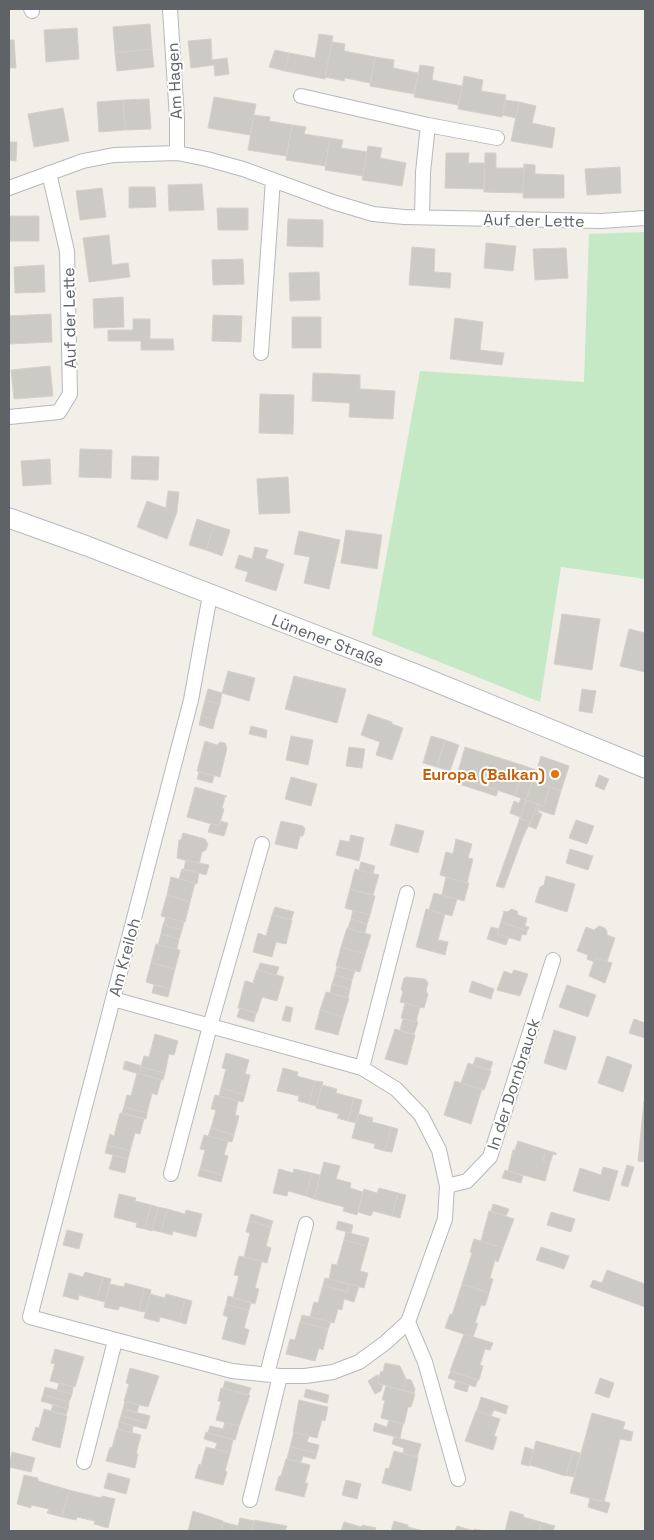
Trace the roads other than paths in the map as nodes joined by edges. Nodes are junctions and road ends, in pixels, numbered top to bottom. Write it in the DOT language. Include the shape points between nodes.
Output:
graph roads {
  1 [pos="170,9"];
  2 [pos="301,96"];
  3 [pos="428,126"];
  4 [pos="497,138"];
  5 [pos="176,153"];
  6 [pos="49,172"];
  7 [pos="273,180"];
  8 [pos="9,188"];
  9 [pos="422,217"];
  10 [pos="645,218"];
  11 [pos="261,353"];
  12 [pos="9,417"];
  13 [pos="9,518"];
  14 [pos="210,595"];
  15 [pos="645,768"];
  16 [pos="262,844"];
  17 [pos="407,893"];
  18 [pos="552,960"];
  19 [pos="113,1000"];
  20 [pos="210,1026"];
  21 [pos="362,1068"];
  22 [pos="171,1174"];
  23 [pos="447,1186"];
  24 [pos="306,1224"];
  25 [pos="408,1322"];
  26 [pos="115,1341"];
  27 [pos="274,1375"];
  28 [pos="84,1462"];
  29 [pos="458,1480"];
  30 [pos="250,1500"];
  1 -- 5 [label="street, Am Hagen"];
  2 -- 3 [label="street"];
  3 -- 4 [label="street"];
  3 -- 9 [label="street"];
  5 -- 6 [label="street, Auf der Lette" via="114,155"];
  5 -- 7 [label="street, Auf der Lette" via="207,159"];
  6 -- 8 [label="street, Auf der Lette"];
  6 -- 12 [label="street, Auf der Lette" via="67,251 70,394 59,412"];
  7 -- 9 [label="street, Auf der Lette" via="373,214"];
  7 -- 11 [label="street"];
  9 -- 10 [label="street, Auf der Lette" via="600,221"];
  13 -- 14 [label="main road, Lünener Straße"];
  14 -- 15 [label="main road, Lünener Straße" via="416,674"];
  14 -- 19 [label="street, Am Kreiloh" via="191,700"];
  16 -- 20 [label="street"];
  17 -- 21 [label="street"];
  18 -- 23 [label="street, In der Dornbrauck" via="490,1157 467,1181"];
  19 -- 20 [label="street"];
  19 -- 26 [label="street, Am Kreiloh" via="30,1317"];
  20 -- 21 [label="street"];
  20 -- 22 [label="street"];
  21 -- 23 [label="street" via="396,1089 420,1114 439,1150"];
  23 -- 25 [label="street" via="445,1219"];
  24 -- 27 [label="street"];
  25 -- 27 [label="street" via="359,1362 333,1372 305,1376"];
  25 -- 29 [label="street" via="425,1362"];
  26 -- 27 [label="street" via="232,1371"];
  26 -- 28 [label="street"];
  27 -- 30 [label="street"];
}
